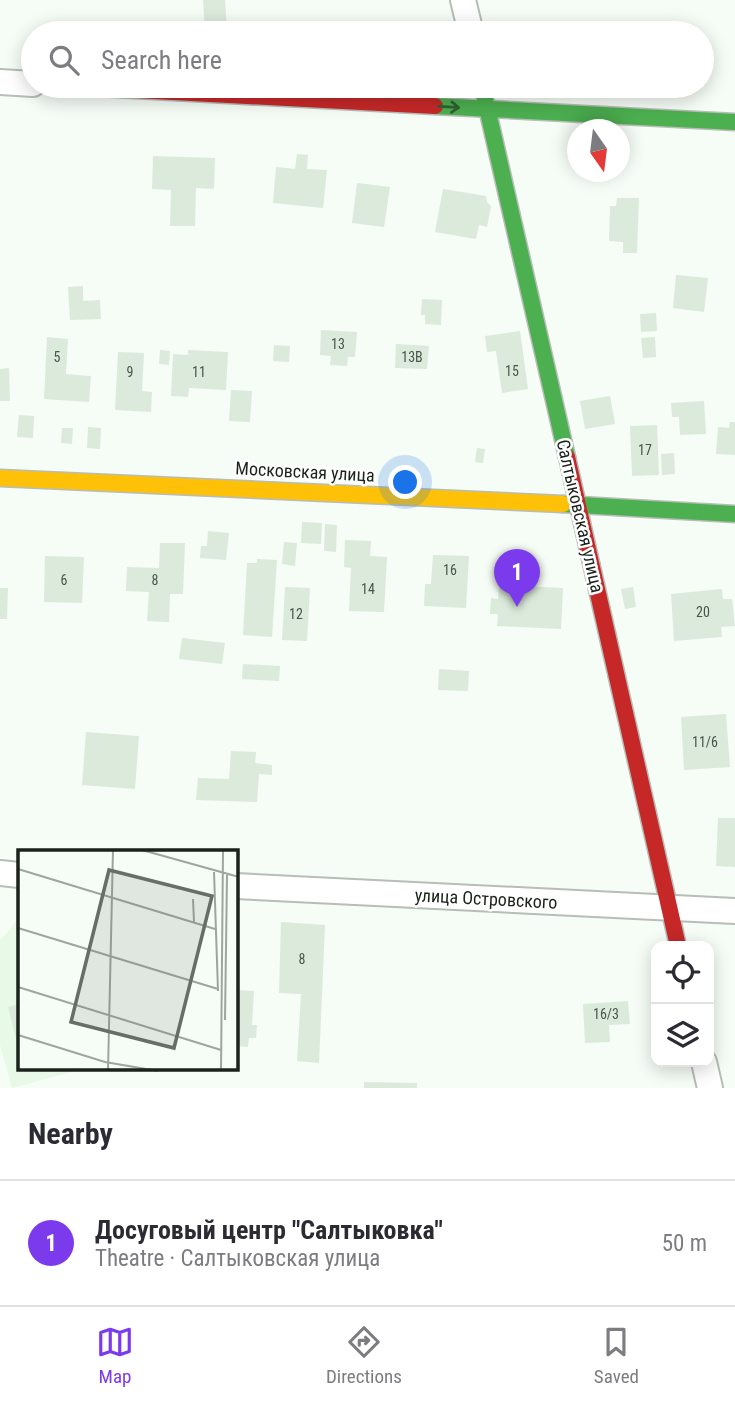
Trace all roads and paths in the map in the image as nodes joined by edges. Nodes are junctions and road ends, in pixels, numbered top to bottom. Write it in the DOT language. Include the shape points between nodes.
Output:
graph roads {
  1 [pos="463,0"];
  2 [pos="468,21"];
  3 [pos="0,82"];
  4 [pos="21,83"];
  5 [pos="285,98"];
  6 [pos="485,98"];
  7 [pos="488,109"];
  8 [pos="735,122"];
  9 [pos="0,478"];
  10 [pos="578,505"];
  11 [pos="735,514"];
  12 [pos="0,873"];
  13 [pos="18,874"];
  14 [pos="238,886"];
  15 [pos="669,908"];
  16 [pos="735,911"];
  17 [pos="677,941"];
  18 [pos="705,1067"];
  19 [pos="710,1088"];
  1 -- 2 [label="street"];
  3 -- 4 [label="street"];
  5 -- 7 [label="street, one-way"];
  6 -- 7 [label="street, Салтыковская улица"];
  7 -- 8 [label="street"];
  7 -- 10 [label="street, Салтыковская улица"];
  9 -- 10 [label="street, Московская улица"];
  10 -- 11 [label="street, Московская улица"];
  10 -- 15 [label="street, Салтыковская улица"];
  12 -- 13 [label="street"];
  14 -- 15 [label="street, улица Островского"];
  15 -- 16 [label="street, улица Островского"];
  15 -- 17 [label="street, Салтыковская улица"];
  18 -- 19 [label="street"];
}
